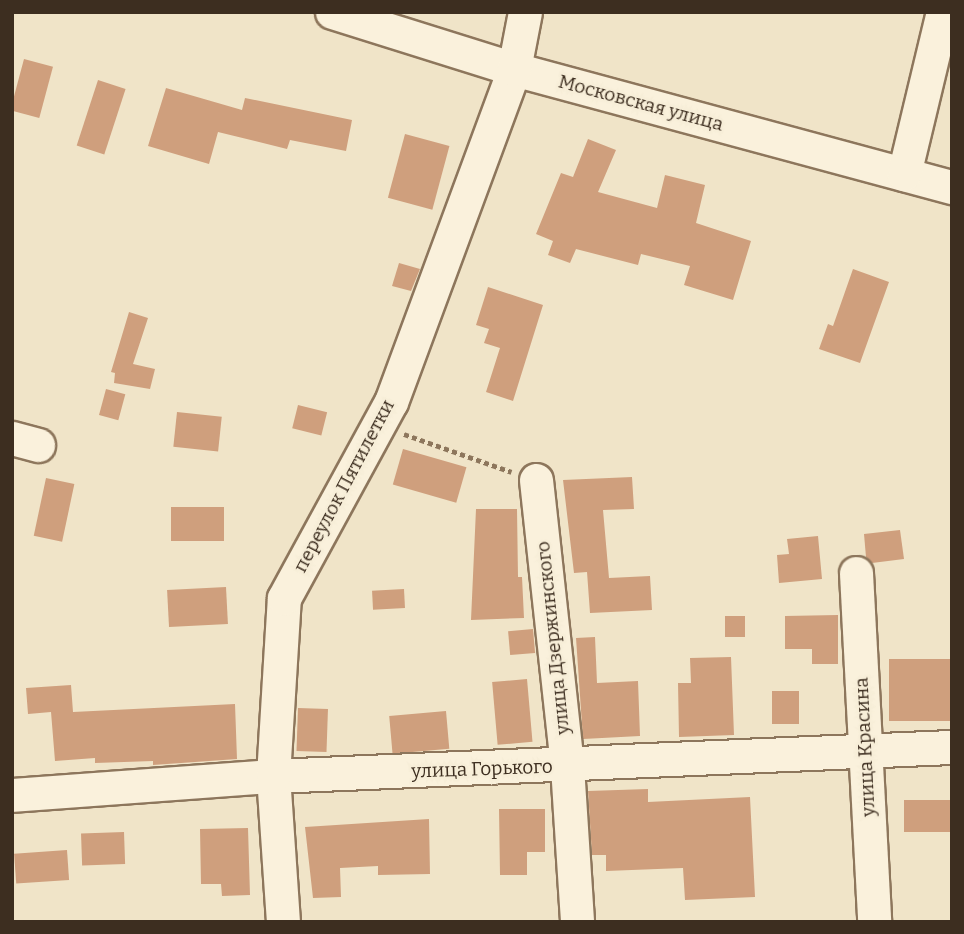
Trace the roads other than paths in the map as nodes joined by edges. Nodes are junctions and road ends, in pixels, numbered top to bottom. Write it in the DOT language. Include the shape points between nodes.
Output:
graph roads {
  1 [pos="332,12"];
  2 [pos="525,12"];
  3 [pos="943,12"];
  4 [pos="514,69"];
  5 [pos="904,174"];
  6 [pos="952,187"];
  7 [pos="536,480"];
  8 [pos="856,573"];
  9 [pos="952,747"];
  10 [pos="865,751"];
  11 [pos="566,766"];
  12 [pos="273,776"];
  13 [pos="12,794"];
  14 [pos="283,922"];
  15 [pos="577,922"];
  16 [pos="874,922"];
  1 -- 4 [label="street, Московская улица"];
  2 -- 4 [label="street, переулок Пятилетки"];
  3 -- 5 [label="street"];
  4 -- 5 [label="street, Московская улица"];
  4 -- 12 [label="street, переулок Пятилетки" via="391,402 284,598"];
  5 -- 6 [label="street, Московская улица"];
  7 -- 11 [label="street, улица Дзержинского"];
  8 -- 10 [label="street, улица Красина"];
  9 -- 10 [label="street, улица Горького"];
  10 -- 11 [label="street, улица Горького"];
  10 -- 16 [label="street, улица Красина"];
  11 -- 12 [label="street, улица Горького"];
  11 -- 15 [label="street, улица Дзержинского"];
  12 -- 13 [label="street, улица Горького"];
  12 -- 14 [label="street, переулок Пятилетки"];
}
